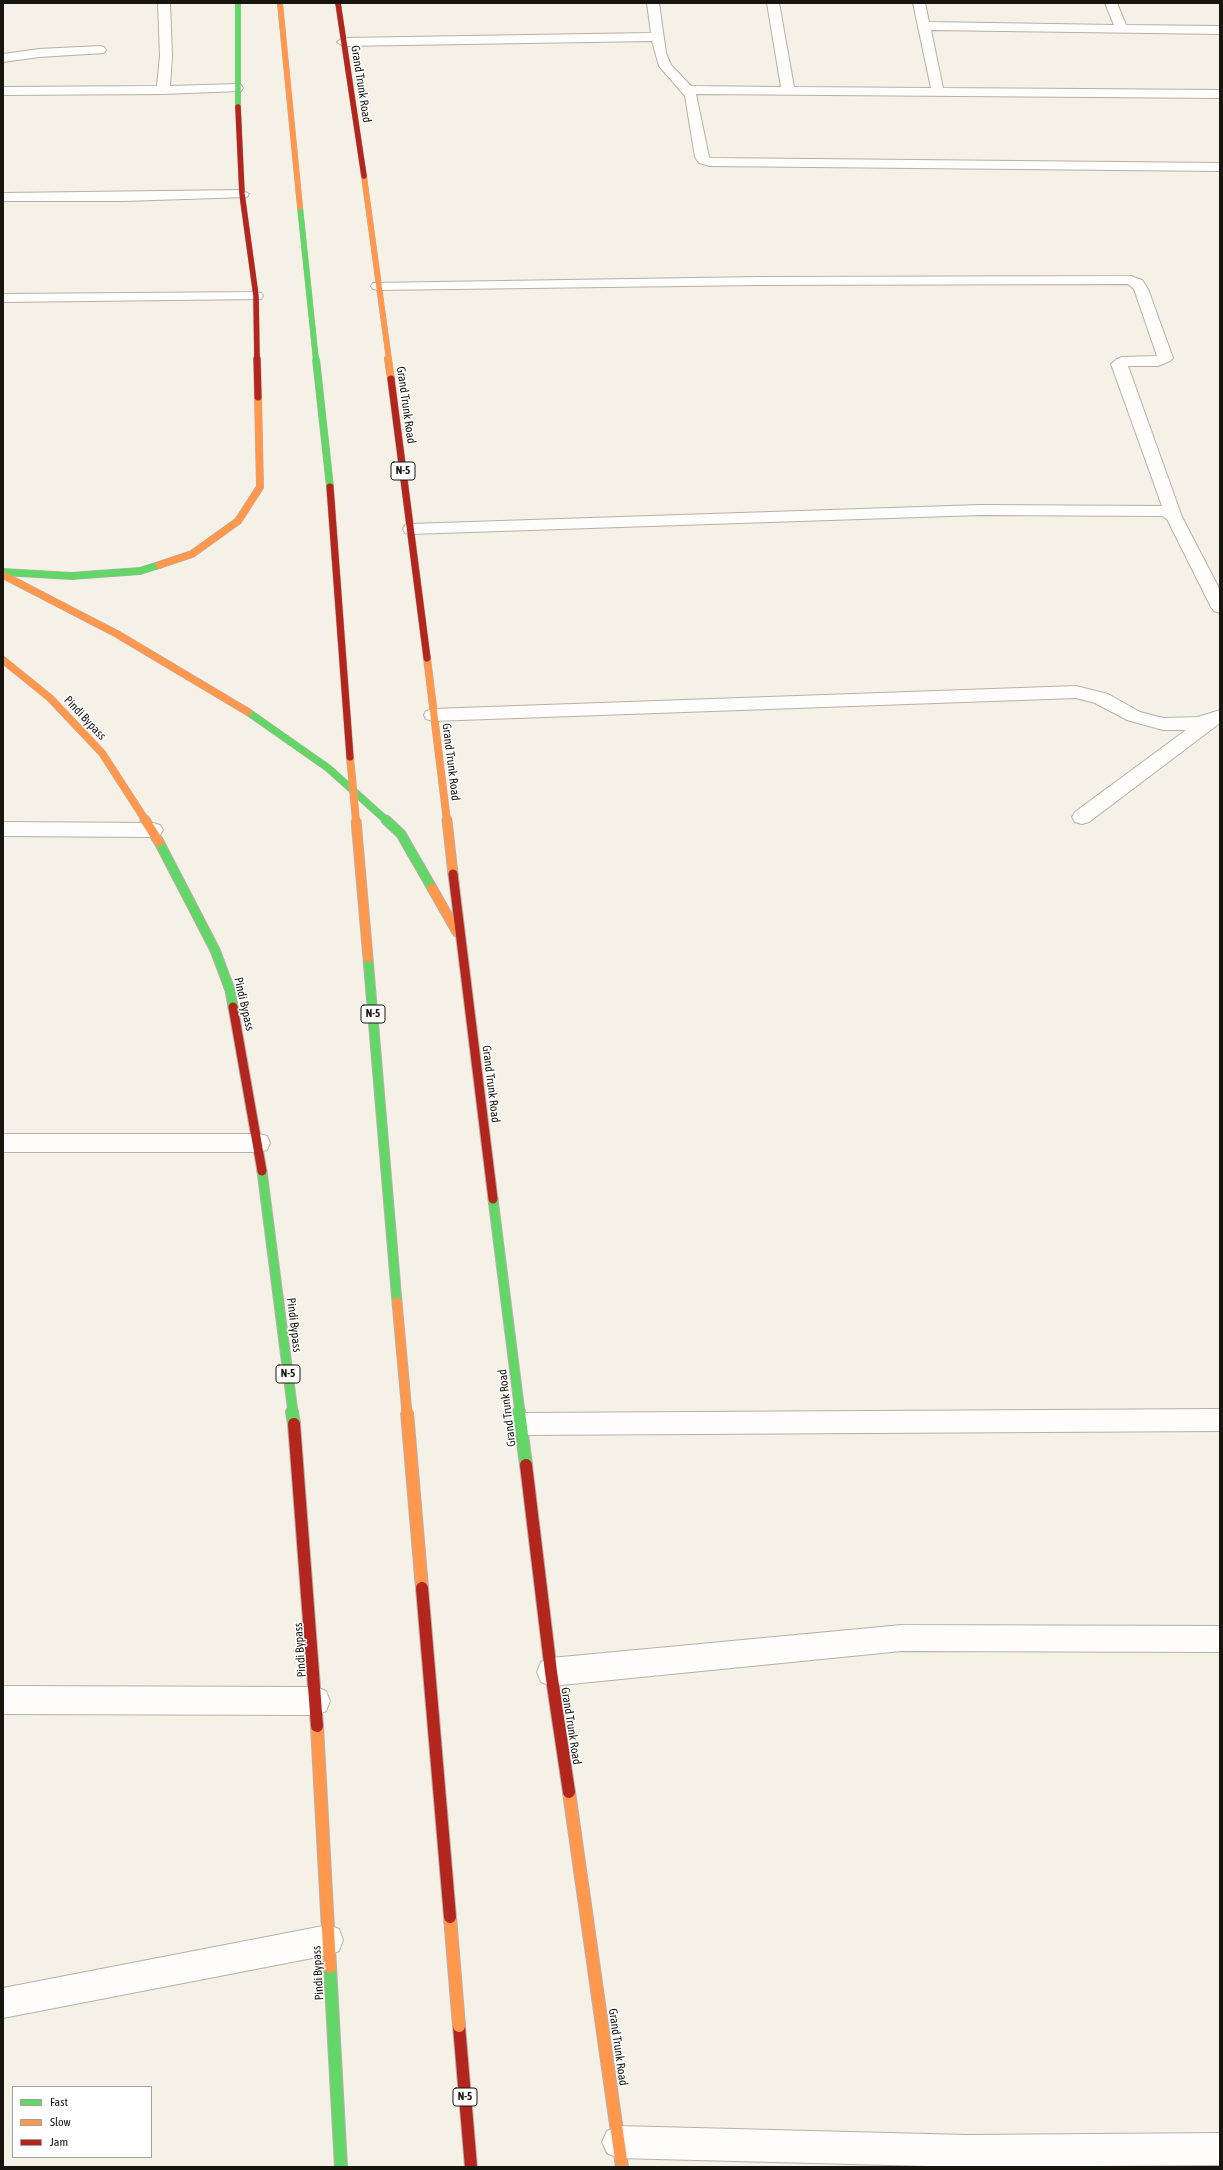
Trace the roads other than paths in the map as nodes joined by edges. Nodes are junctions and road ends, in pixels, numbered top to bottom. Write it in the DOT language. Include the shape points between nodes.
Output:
graph roads {
  1 [pos="164,3"];
  2 [pos="238,3"];
  3 [pos="280,3"];
  4 [pos="338,3"];
  5 [pos="653,3"];
  6 [pos="773,3"];
  7 [pos="919,3"];
  8 [pos="1111,3"];
  9 [pos="924,26"];
  10 [pos="1121,28"];
  11 [pos="1220,30"];
  12 [pos="658,37"];
  13 [pos="343,42"];
  14 [pos="100,50"];
  15 [pos="3,58"];
  16 [pos="237,88"];
  17 [pos="163,90"];
  18 [pos="687,90"];
  19 [pos="3,91"];
  20 [pos="788,91"];
  21 [pos="938,93"];
  22 [pos="1220,94"];
  23 [pos="1220,167"];
  24 [pos="242,194"];
  25 [pos="3,197"];
  26 [pos="378,286"];
  27 [pos="256,296"];
  28 [pos="3,298"];
  29 [pos="1174,517"];
  30 [pos="411,529"];
  31 [pos="3,572"];
  32 [pos="3,575"];
  33 [pos="1220,607"];
  34 [pos="3,660"];
  35 [pos="433,715"];
  36 [pos="1216,718"];
  37 [pos="1082,817"];
  38 [pos="3,829"];
  39 [pos="153,830"];
  40 [pos="461,940"];
  41 [pos="258,1143"];
  42 [pos="3,1144"];
  43 [pos="1220,1420"];
  44 [pos="521,1424"];
  45 [pos="1220,1639"];
  46 [pos="551,1672"];
  47 [pos="3,1700"];
  48 [pos="316,1701"];
  49 [pos="328,1940"];
  50 [pos="3,2003"];
  51 [pos="1220,2149"];
  52 [pos="620,2154"];
  53 [pos="341,2167"];
  54 [pos="471,2167"];
  1 -- 17 [label="street" via="166,56"];
  2 -- 16 [label="highway"];
  3 -- 54 [label="highway, N-5, bridge" via="329,472 347,716"];
  4 -- 13 [label="highway, Grand Trunk Road / N-5"];
  5 -- 12 [label="street"];
  6 -- 20 [label="street"];
  7 -- 9 [label="street"];
  8 -- 10 [label="street"];
  9 -- 10 [label="street"];
  9 -- 21 [label="street"];
  10 -- 11 [label="street"];
  12 -- 13 [label="street"];
  12 -- 18 [label="street" via="665,66"];
  13 -- 26 [label="highway, Grand Trunk Road / N-5" via="367,192"];
  14 -- 15 [label="street" via="39,53"];
  16 -- 17 [label="street"];
  16 -- 24 [label="highway"];
  17 -- 19 [label="street"];
  18 -- 20 [label="street"];
  18 -- 23 [label="street" via="695,115 702,156 710,162"];
  20 -- 21 [label="street"];
  21 -- 22 [label="street"];
  24 -- 25 [label="street"];
  24 -- 27 [label="highway"];
  26 -- 29 [label="street" via="1131,280 1141,289 1165,358 1158,361 1119,364"];
  26 -- 30 [label="highway, Grand Trunk Road / N-5"];
  27 -- 28 [label="street"];
  27 -- 31 [label="highway" via="260,487 238,521 192,554 140,571 71,576"];
  29 -- 30 [label="street" via="1170,513 1151,511 980,510"];
  29 -- 33 [label="street"];
  30 -- 35 [label="highway, Grand Trunk Road / N-5"];
  32 -- 40 [label="highway, N-5" via="118,634 235,703 328,768 400,834"];
  34 -- 39 [label="highway, Pindi Bypass / N-5" via="50,698 102,753"];
  35 -- 36 [label="street" via="1076,692 1101,698 1134,716 1163,724 1184,725"];
  35 -- 40 [label="highway, Grand Trunk Road / N-5"];
  36 -- 37 [label="street"];
  38 -- 39 [label="street"];
  39 -- 41 [label="highway, Pindi Bypass / N-5" via="215,950 230,990"];
  40 -- 44 [label="highway, Grand Trunk Road / N-5"];
  41 -- 42 [label="street"];
  41 -- 48 [label="highway, Pindi Bypass / N-5" via="294,1424"];
  43 -- 44 [label="street"];
  44 -- 46 [label="highway, Grand Trunk Road / N-5"];
  45 -- 46 [label="street" via="902,1638"];
  46 -- 52 [label="highway, Grand Trunk Road / N-5" via="578,1843"];
  47 -- 48 [label="street"];
  48 -- 49 [label="highway, Pindi Bypass / N-5"];
  49 -- 50 [label="street"];
  49 -- 53 [label="highway, Pindi Bypass / N-5"];
  51 -- 52 [label="street"];
}
